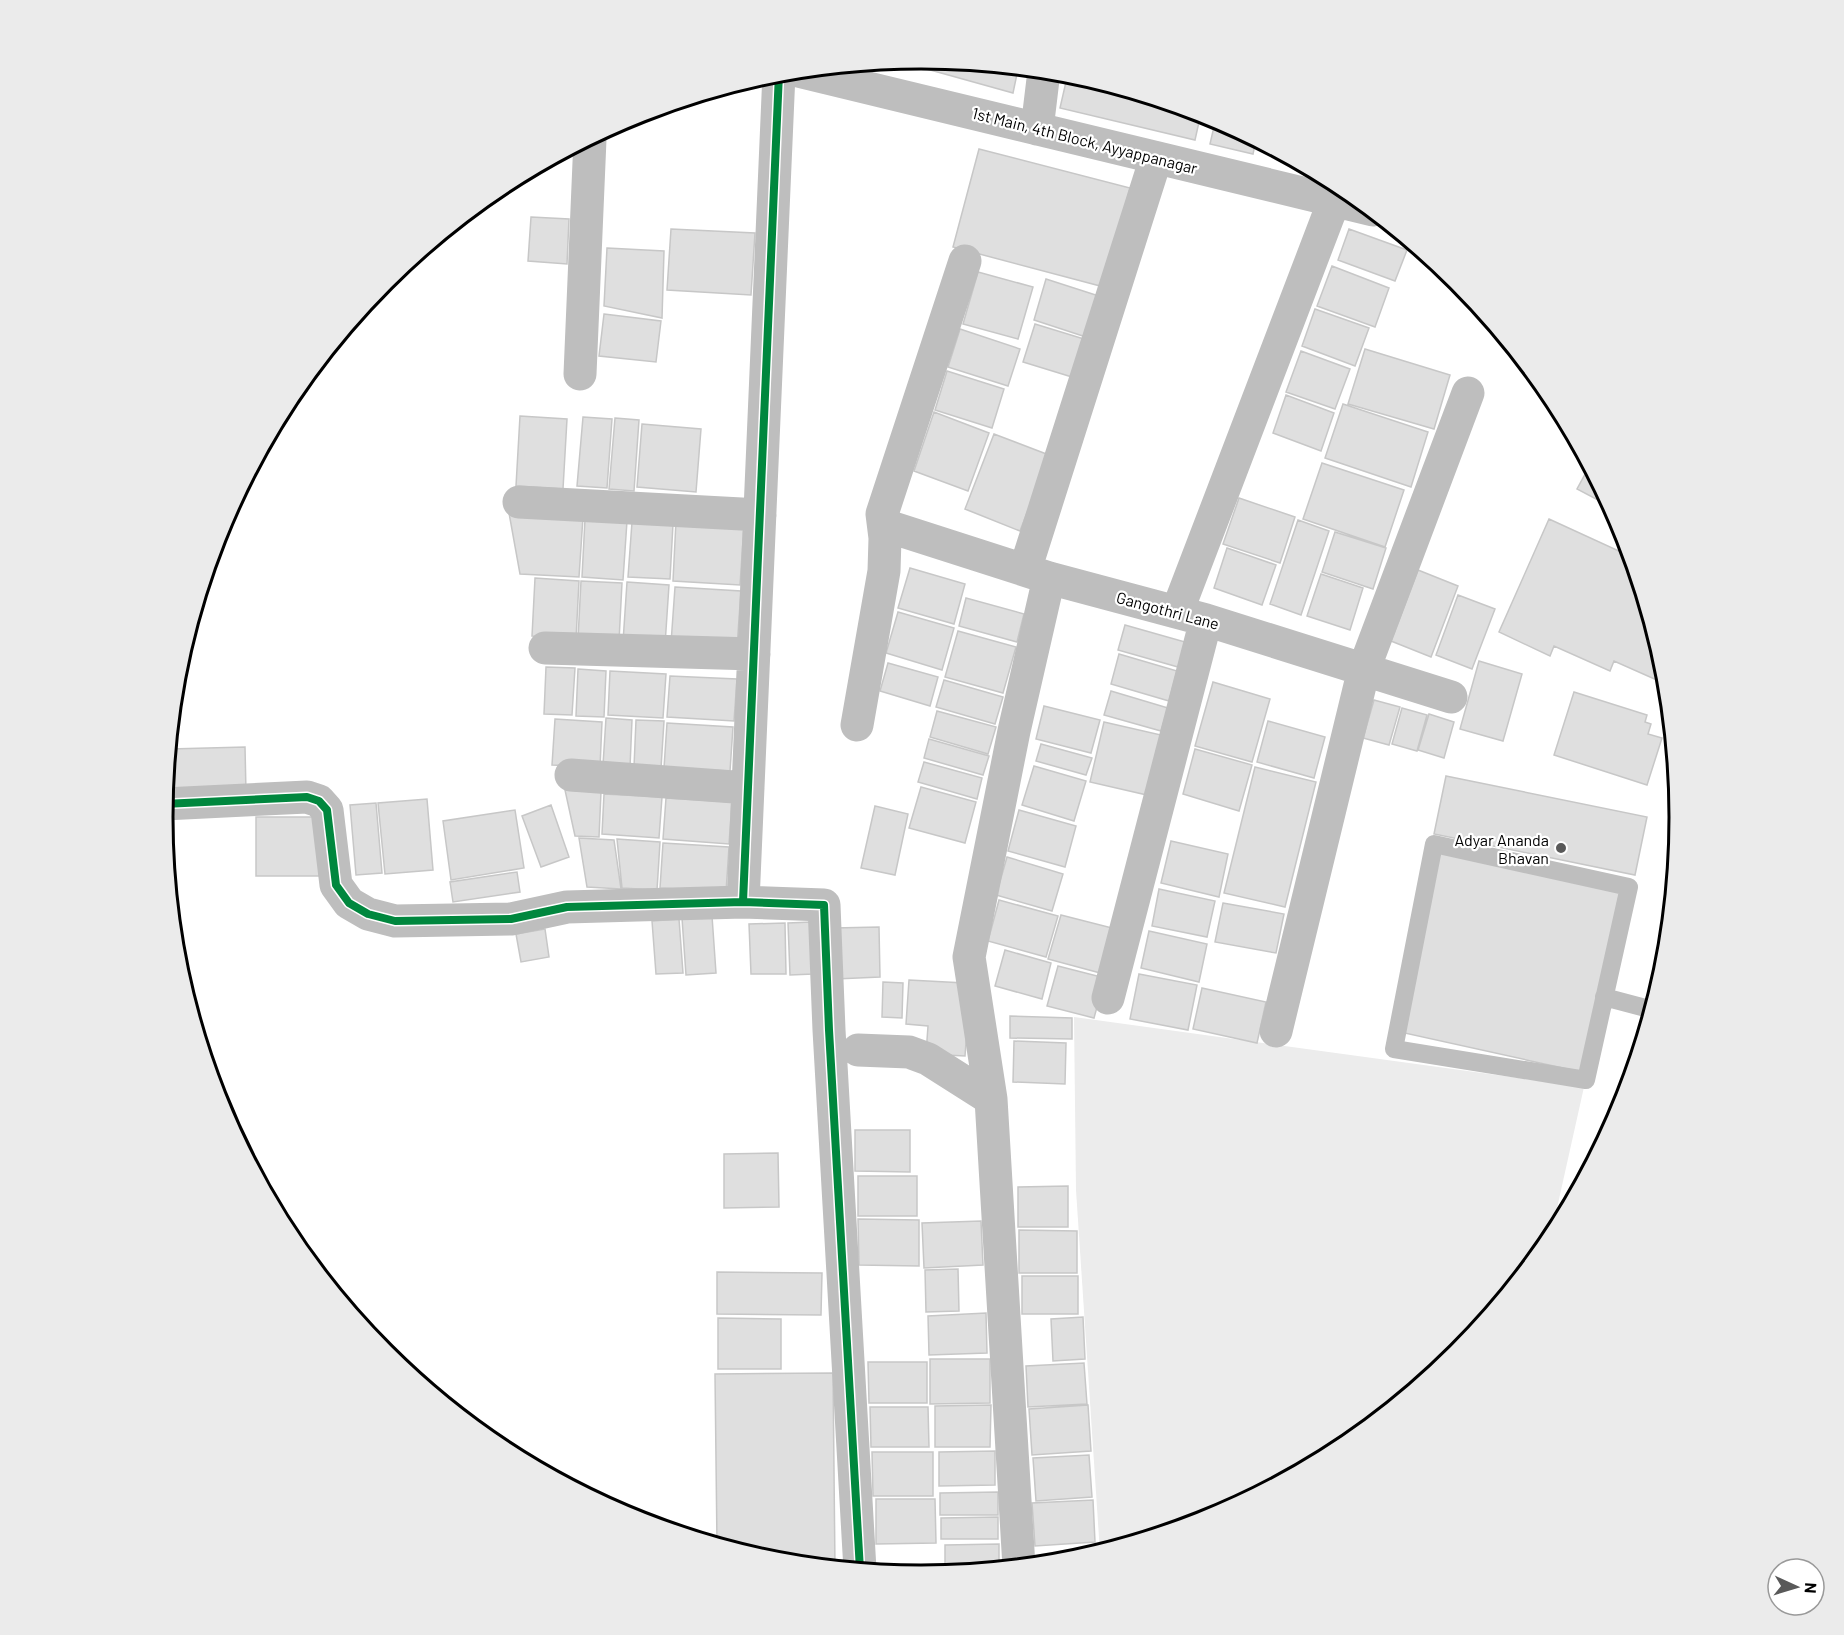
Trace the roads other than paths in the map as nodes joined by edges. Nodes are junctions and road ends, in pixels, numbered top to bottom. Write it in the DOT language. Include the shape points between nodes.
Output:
graph roads {
  1 [pos="818,76"];
  2 [pos="1043,79"];
  3 [pos="779,83"];
  4 [pos="1037,129"];
  5 [pos="590,147"];
  6 [pos="1156,158"];
  7 [pos="1325,191"];
  8 [pos="1342,198"];
  9 [pos="965,261"];
  10 [pos="580,374"];
  11 [pos="1468,393"];
  12 [pos="519,502"];
  13 [pos="760,515"];
  14 [pos="884,525"];
  15 [pos="1037,574"];
  16 [pos="1191,616"];
  17 [pos="545,648"];
  18 [pos="754,654"];
  19 [pos="1364,669"];
  20 [pos="1451,697"];
  21 [pos="857,725"];
  22 [pos="571,775"];
  23 [pos="748,788"];
  24 [pos="174,804"];
  25 [pos="743,902"];
  26 [pos="1604,997"];
  27 [pos="1108,998"];
  28 [pos="1646,1008"];
  29 [pos="1275,1031"];
  30 [pos="858,1050"];
  31 [pos="991,1100"];
  32 [pos="1019,1560"];
  33 [pos="860,1563"];
  1 -- 4 [label="street, 1st Main, 4th Block, Ayyappanagar"];
  2 -- 4 [label="street"];
  3 -- 13 [label="street"];
  4 -- 6 [label="street, 1st Main, 4th Block, Ayyappanagar"];
  5 -- 10 [label="street"];
  6 -- 7 [label="street, 1st Main, 4th Block, Ayyappanagar"];
  6 -- 15 [label="street"];
  7 -- 8 [label="street, 1st Main, 4th Block, Ayyappanagar"];
  7 -- 16 [label="street"];
  9 -- 14 [label="street" via="882,514"];
  11 -- 19 [label="street"];
  12 -- 13 [label="street"];
  13 -- 18 [label="street"];
  14 -- 15 [label="street, Gangothri Lane"];
  14 -- 21 [label="street" via="884,571"];
  15 -- 16 [label="street, Gangothri Lane"];
  15 -- 31 [label="street" via="1014,731 969,957"];
  16 -- 19 [label="street, Gangothri Lane"];
  16 -- 27 [label="street"];
  17 -- 18 [label="street"];
  18 -- 23 [label="street"];
  19 -- 20 [label="street, Gangothri Lane"];
  19 -- 29 [label="street"];
  22 -- 23 [label="street"];
  23 -- 25 [label="street"];
  24 -- 25 [label="street" via="307,797 319,801 327,810 336,885 349,903 368,914 395,921 511,919 567,907"];
  25 -- 33 [label="street" via="824,905"];
  26 -- 26 [label="lane" via="1586,1080 1394,1049 1434,844 1629,887"];
  26 -- 28 [label="lane"];
  30 -- 31 [label="street" via="909,1052 928,1059"];
  31 -- 32 [label="street"];
}
